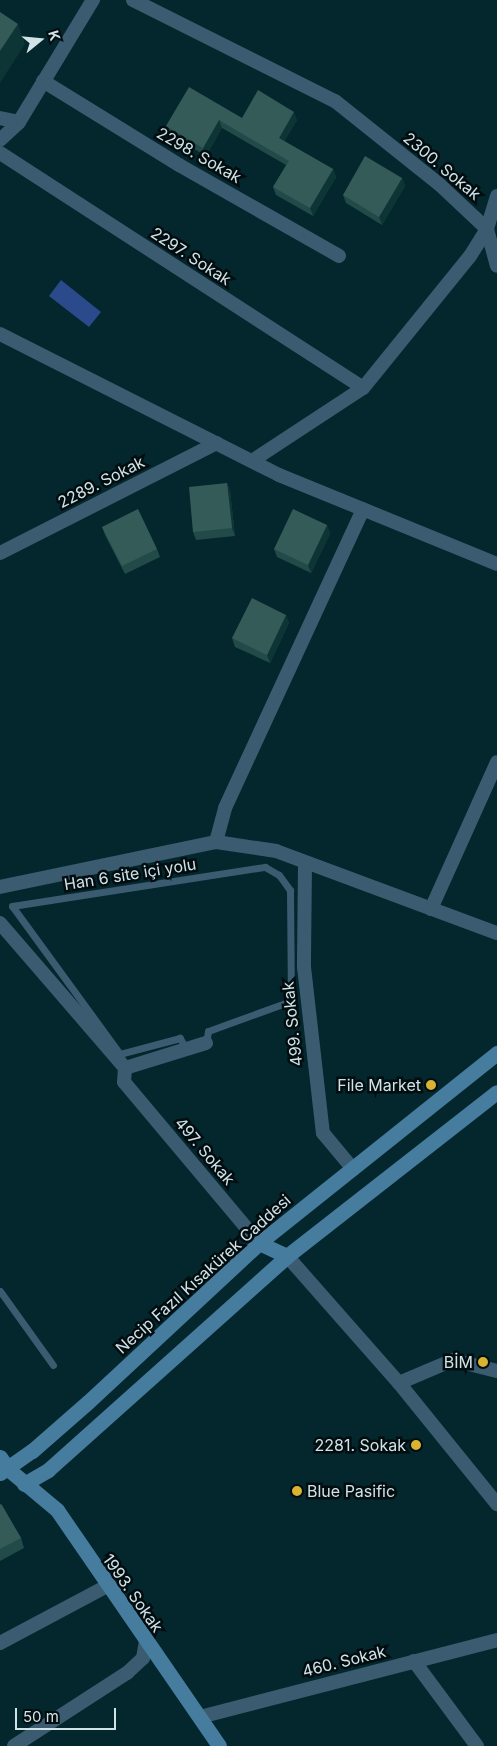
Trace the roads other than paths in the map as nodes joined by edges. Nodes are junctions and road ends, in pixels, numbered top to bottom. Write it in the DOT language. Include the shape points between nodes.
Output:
graph roads {
  1 [pos="93,0"];
  2 [pos="133,0"];
  3 [pos="43,81"];
  4 [pos="0,118"];
  5 [pos="18,122"];
  6 [pos="0,140"];
  7 [pos="0,153"];
  8 [pos="497,196"];
  9 [pos="487,229"];
  10 [pos="338,256"];
  11 [pos="497,266"];
  12 [pos="0,334"];
  13 [pos="362,388"];
  14 [pos="218,443"];
  15 [pos="252,461"];
  16 [pos="363,509"];
  17 [pos="0,553"];
  18 [pos="497,564"];
  19 [pos="497,762"];
  20 [pos="216,842"];
  21 [pos="305,864"];
  22 [pos="0,887"];
  23 [pos="431,909"];
  24 [pos="0,923"];
  25 [pos="497,933"];
  26 [pos="206,1043"];
  27 [pos="186,1049"];
  28 [pos="497,1054"];
  29 [pos="125,1075"];
  30 [pos="497,1092"];
  31 [pos="353,1169"];
  32 [pos="259,1243"];
  33 [pos="287,1256"];
  34 [pos="0,1291"];
  35 [pos="53,1365"];
  36 [pos="497,1371"];
  37 [pos="399,1383"];
  38 [pos="3,1466"];
  39 [pos="24,1484"];
  40 [pos="497,1504"];
  41 [pos="107,1586"];
  42 [pos="497,1640"];
  43 [pos="146,1641"];
  44 [pos="0,1643"];
  45 [pos="414,1661"];
  46 [pos="200,1717"];
  47 [pos="14,1746"];
  48 [pos="219,1746"];
  49 [pos="477,1746"];
  1 -- 3 [label="street"];
  2 -- 9 [label="street, 2300. Sokak" via="335,101 439,184"];
  3 -- 5 [label="street"];
  3 -- 10 [label="street, 2298. Sokak" via="179,165"];
  4 -- 5 [label="street"];
  5 -- 6 [label="street"];
  7 -- 13 [label="street, 2297. Sokak"];
  8 -- 9 [label="street"];
  9 -- 11 [label="street"];
  9 -- 13 [label="street" via="470,256"];
  12 -- 14 [label="street"];
  13 -- 15 [label="street"];
  14 -- 15 [label="street"];
  14 -- 17 [label="street, 2289. Sokak"];
  15 -- 16 [label="street"];
  16 -- 18 [label="street"];
  16 -- 20 [label="street" via="225,808"];
  19 -- 23 [label="street"];
  20 -- 21 [label="street" via="276,851"];
  20 -- 22 [label="street"];
  21 -- 23 [label="street"];
  21 -- 31 [label="street, 499. Sokak" via="304,967 323,1133"];
  23 -- 25 [label="street"];
  24 -- 29 [label="street, 497. Sokak"];
  26 -- 27 [label="street"];
  26 -- 27 [label="lane, Han 6 site içi yolu" via="208,1031 291,1000 290,890 279,875 265,867 12,906 120,1054 180,1038"];
  27 -- 29 [label="street"];
  28 -- 31 [label="main road, Necip Fazıl Kısakürek Caddesi"];
  29 -- 32 [label="street, 497. Sokak"];
  30 -- 33 [label="main road"];
  31 -- 32 [label="main road, Necip Fazıl Kısakürek Caddesi"];
  32 -- 33 [label="main road"];
  32 -- 38 [label="main road, Necip Fazıl Kısakürek Caddesi" via="88,1402"];
  33 -- 37 [label="street"];
  33 -- 39 [label="main road" via="48,1470"];
  34 -- 35 [label="lane"];
  36 -- 37 [label="street" via="453,1360"];
  37 -- 40 [label="street"];
  38 -- 39 [label="main road, 1993. Sokak"];
  39 -- 41 [label="main road, 1993. Sokak" via="57,1510"];
  41 -- 43 [label="main road, 1993. Sokak"];
  41 -- 44 [label="street"];
  42 -- 45 [label="street, 460. Sokak"];
  43 -- 46 [label="main road, 1993. Sokak"];
  43 -- 47 [label="street" via="143,1658 127,1673"];
  45 -- 46 [label="street, 460. Sokak"];
  45 -- 49 [label="street"];
  46 -- 48 [label="main road, 1993. Sokak"];
}
